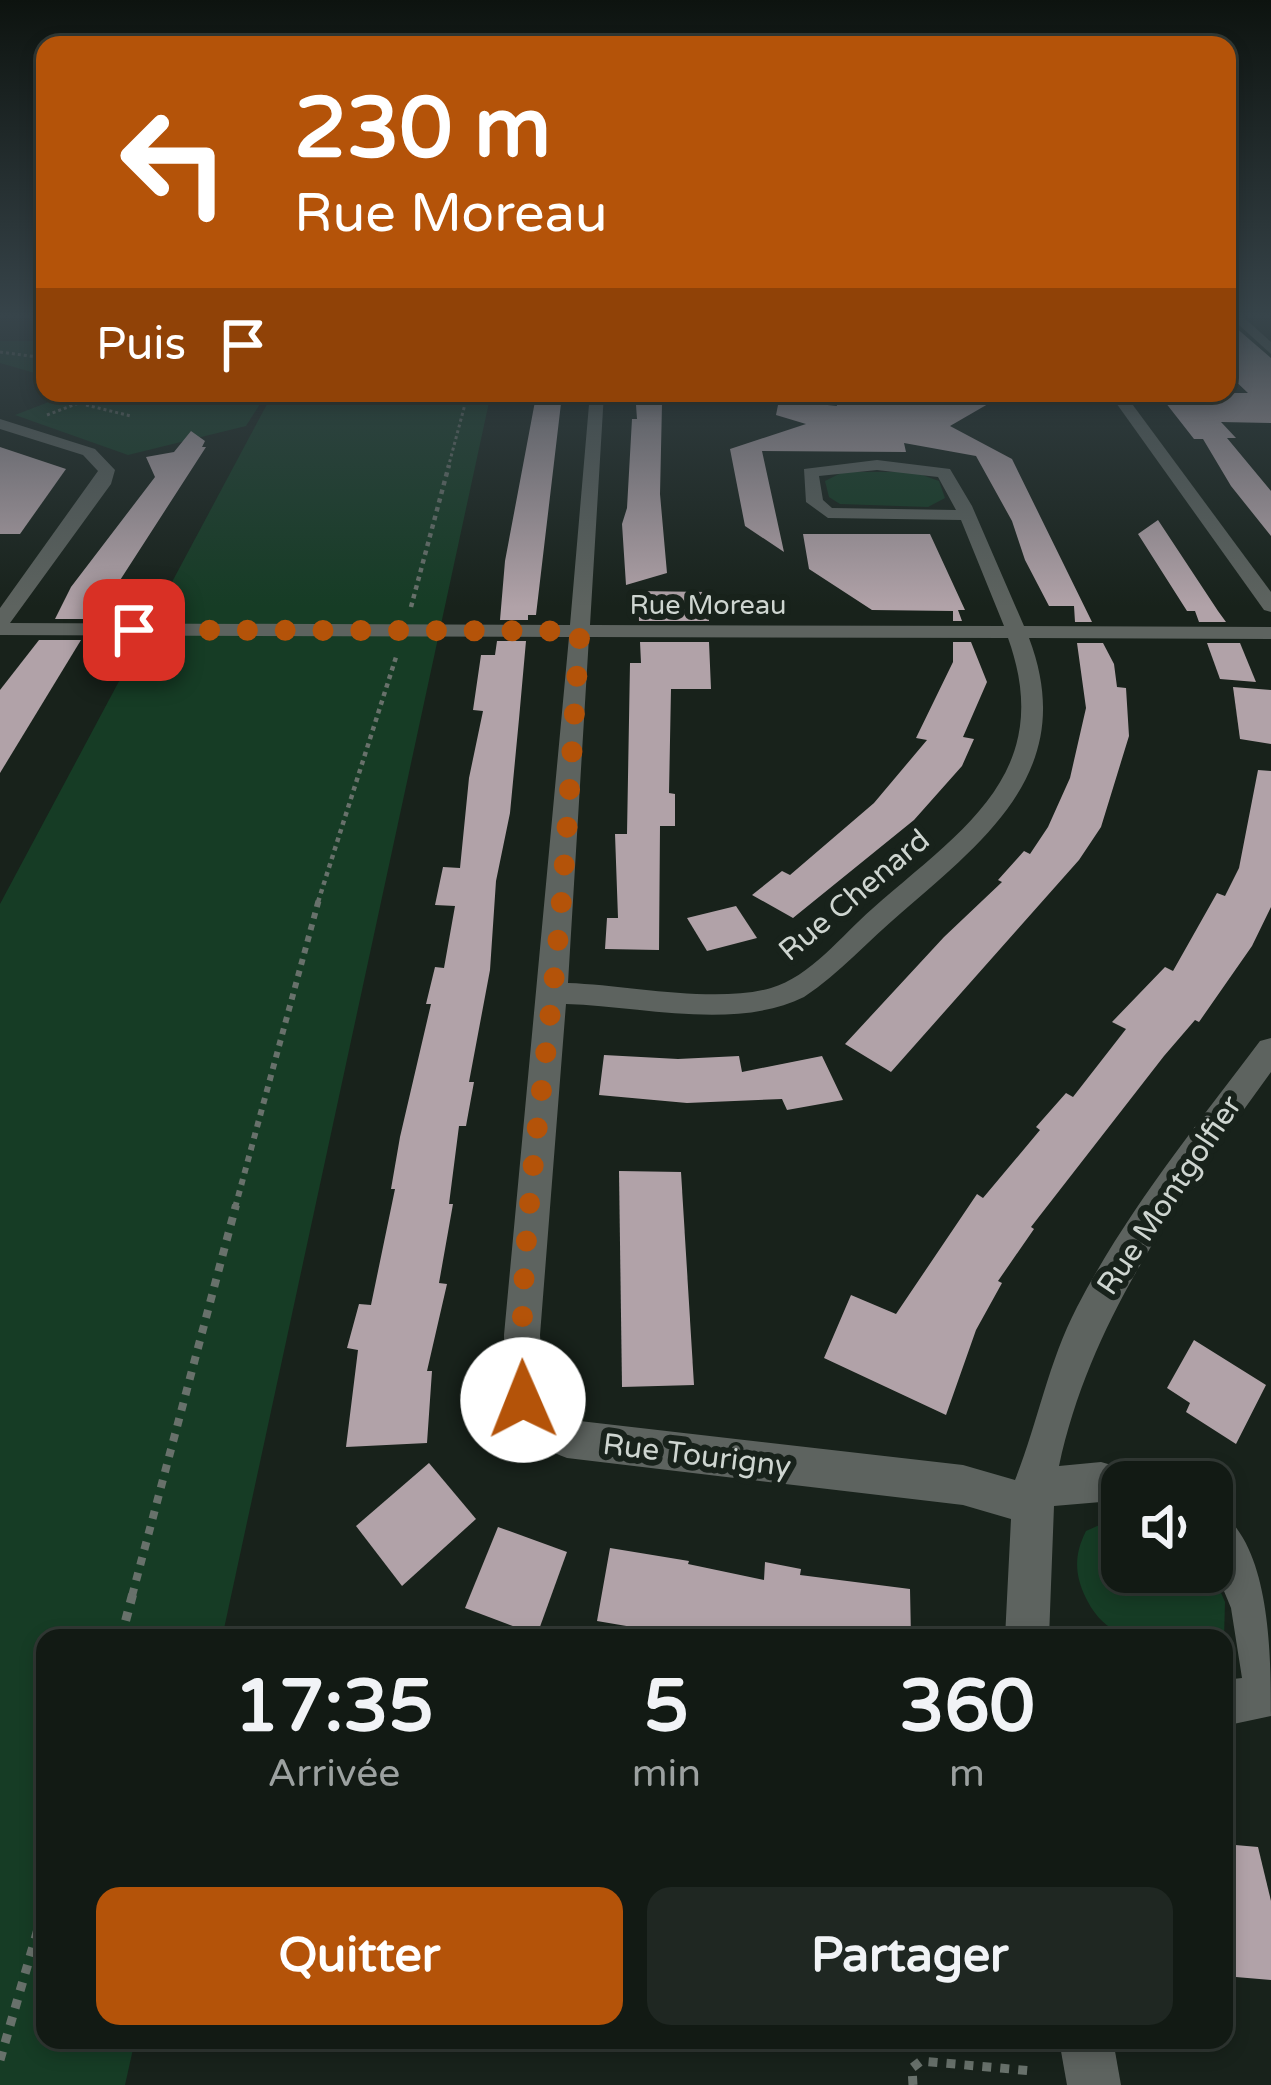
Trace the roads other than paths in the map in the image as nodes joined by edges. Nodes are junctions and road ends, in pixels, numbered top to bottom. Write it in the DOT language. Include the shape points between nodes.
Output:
graph roads {
  1 [pos="596,412"];
  2 [pos="1130,412"];
  3 [pos="1,424"];
  4 [pos="965,515"];
  5 [pos="1271,606"];
  6 [pos="0,626"];
  7 [pos="580,631"];
  8 [pos="1271,633"];
  9 [pos="1018,634"];
  10 [pos="553,993"];
  11 [pos="1271,1048"];
  12 [pos="1101,1482"];
  13 [pos="1033,1494"];
  14 [pos="1233,1553"];
  15 [pos="1027,1629"];
  16 [pos="1233,1701"];
  17 [pos="1088,2049"];
  18 [pos="1094,2085"];
  1 -- 7 [label="street, Rue Tourigny"];
  2 -- 5 [label="street"];
  3 -- 6 [label="street" via="88,452 107,470"];
  4 -- 4 [label="street, Rue Chenard" via="939,470 810,473 814,502 828,513"];
  4 -- 9 [label="street, Rue Chenard"];
  6 -- 7 [label="street, Rue Moreau"];
  7 -- 9 [label="street, Rue Moreau"];
  7 -- 10 [label="street, Rue Tourigny"];
  8 -- 9 [label="street, Rue Moreau"];
  9 -- 10 [label="street, Rue Chenard" via="1032,677 1033,722 1008,792 957,851 793,990 735,1000"];
  10 -- 13 [label="street, Rue Tourigny" via="522,1335 530,1416 567,1439"];
  11 -- 13 [label="street, Rue Montgolfier" via="1102,1289 1069,1362"];
  12 -- 13 [label="street"];
  13 -- 15 [label="street, Rue Montgolfier"];
  14 -- 16 [label="street" via="1258,1610 1270,1676 1263,1697"];
  17 -- 18 [label="street"];
}
